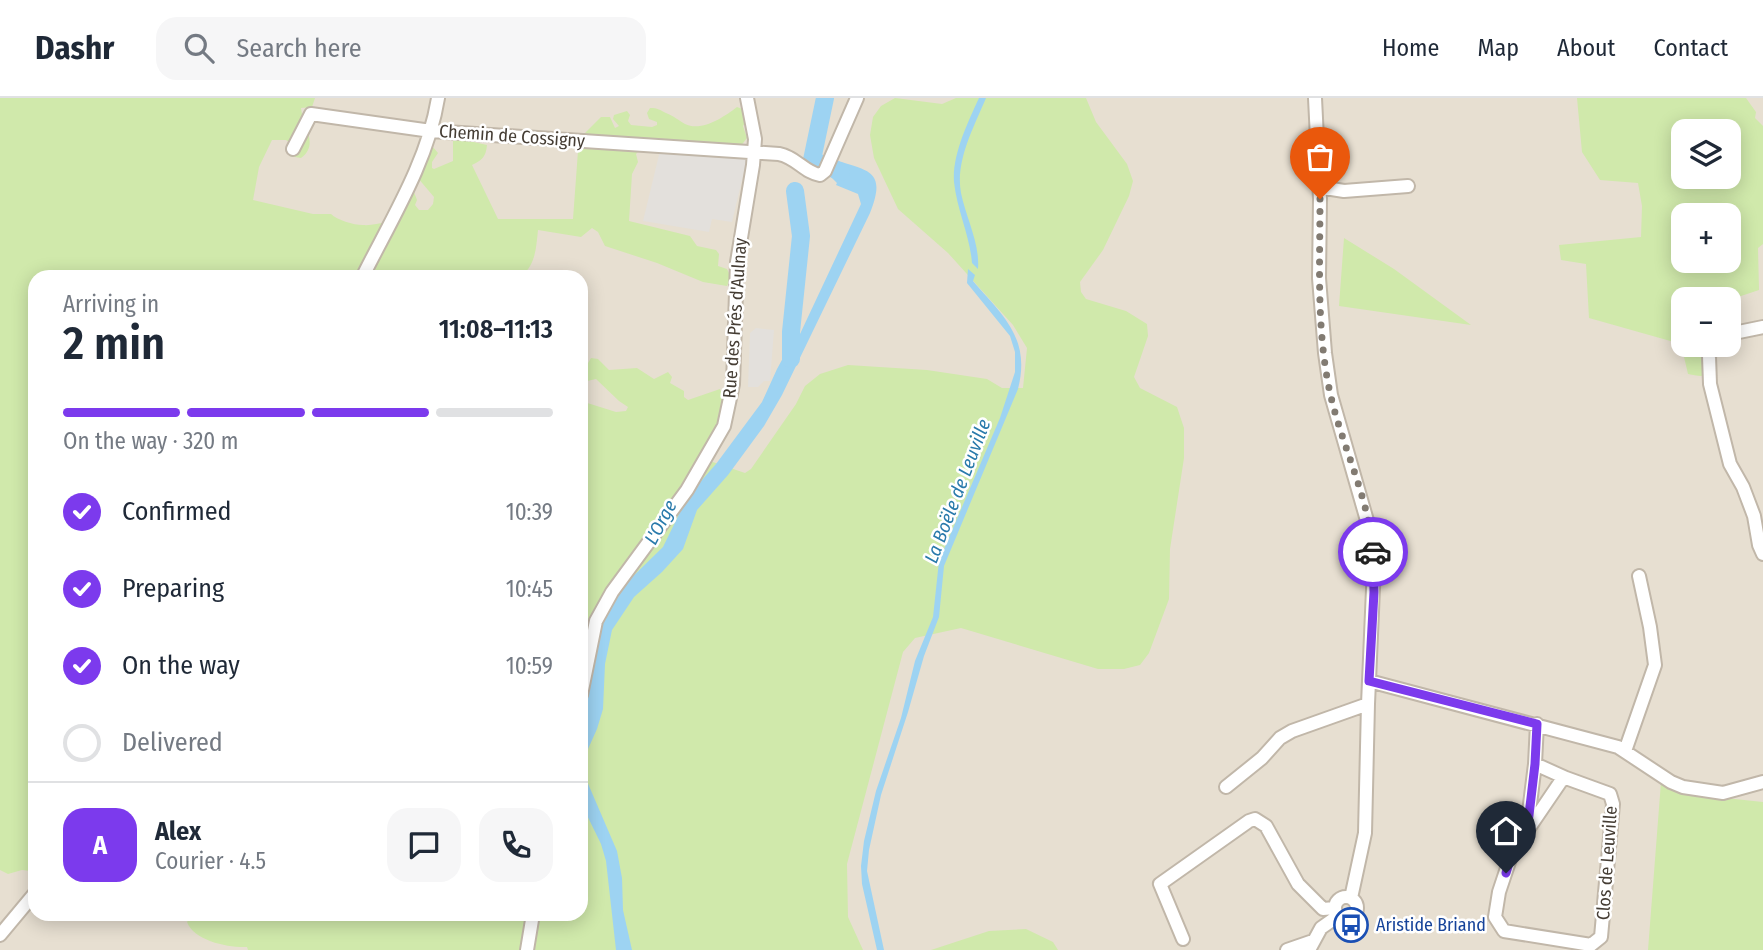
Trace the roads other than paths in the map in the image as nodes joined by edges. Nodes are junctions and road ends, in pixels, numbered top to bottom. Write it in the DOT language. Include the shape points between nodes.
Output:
graph roads {
  1 [pos="438,98"];
  2 [pos="747,98"];
  3 [pos="857,98"];
  4 [pos="1315,98"];
  5 [pos="431,131"];
  6 [pos="293,149"];
  7 [pos="754,153"];
  8 [pos="1319,187"];
  9 [pos="1408,187"];
  10 [pos="366,270"];
  11 [pos="1763,327"];
  12 [pos="1741,332"];
  13 [pos="1711,357"];
  14 [pos="1758,515"];
  15 [pos="1763,554"];
  16 [pos="1639,576"];
  17 [pos="588,660"];
  18 [pos="1369,681"];
  19 [pos="1368,704"];
  20 [pos="1537,724"];
  21 [pos="1625,751"];
  22 [pos="1535,764"];
  23 [pos="1566,778"];
  24 [pos="1763,782"];
  25 [pos="1226,787"];
  26 [pos="1527,832"];
  27 [pos="1351,898"];
  28 [pos="28,901"];
  29 [pos="1337,912"];
  30 [pos="532,921"];
  31 [pos="0,935"];
  32 [pos="1183,939"];
  33 [pos="1311,945"];
  34 [pos="527,950"];
  35 [pos="1287,950"];
  1 -- 5 [label="street"];
  2 -- 7 [label="street, Rue des Prés d'Aulnay"];
  3 -- 7 [label="street, Chemin de Cossigny" via="819,173 788,155"];
  4 -- 8 [label="street"];
  5 -- 6 [label="street, Chemin de Cossigny" via="311,114"];
  5 -- 7 [label="street, Chemin de Cossigny"];
  5 -- 10 [label="street"];
  7 -- 17 [label="street, Rue des Prés d'Aulnay" via="737,262 733,384 724,426 687,490 605,603 596,621"];
  8 -- 9 [label="street" via="1344,191"];
  8 -- 18 [label="street" via="1319,278 1331,395 1372,538"];
  11 -- 12 [label="street"];
  13 -- 14 [label="street" via="1710,384 1730,464"];
  14 -- 15 [label="street"];
  16 -- 21 [label="street" via="1655,665"];
  18 -- 19 [label="street"];
  18 -- 20 [label="street"];
  19 -- 25 [label="street" via="1280,738"];
  19 -- 27 [label="street" via="1365,832"];
  20 -- 21 [label="street"];
  20 -- 22 [label="street, Clos de Leuville"];
  21 -- 24 [label="street" via="1683,787 1723,793"];
  22 -- 23 [label="street, Clos de Leuville"];
  22 -- 26 [label="street, Clos de Leuville"];
  23 -- 26 [label="street, Clos de Leuville"];
  23 -- 26 [label="street, Clos de Leuville" via="1610,793 1614,804 1601,937 1591,945 1504,931 1499,925 1495,917 1499,892 1512,853"];
  27 -- 29 [label="street" via="1339,900"];
  27 -- 29 [label="street" via="1357,905 1354,917 1346,919"];
  28 -- 31 [label="street"];
  29 -- 32 [label="street" via="1323,909 1303,891 1266,826 1255,820 1160,884"];
  29 -- 33 [label="street"];
  30 -- 34 [label="street"];
  33 -- 35 [label="street"];
}
